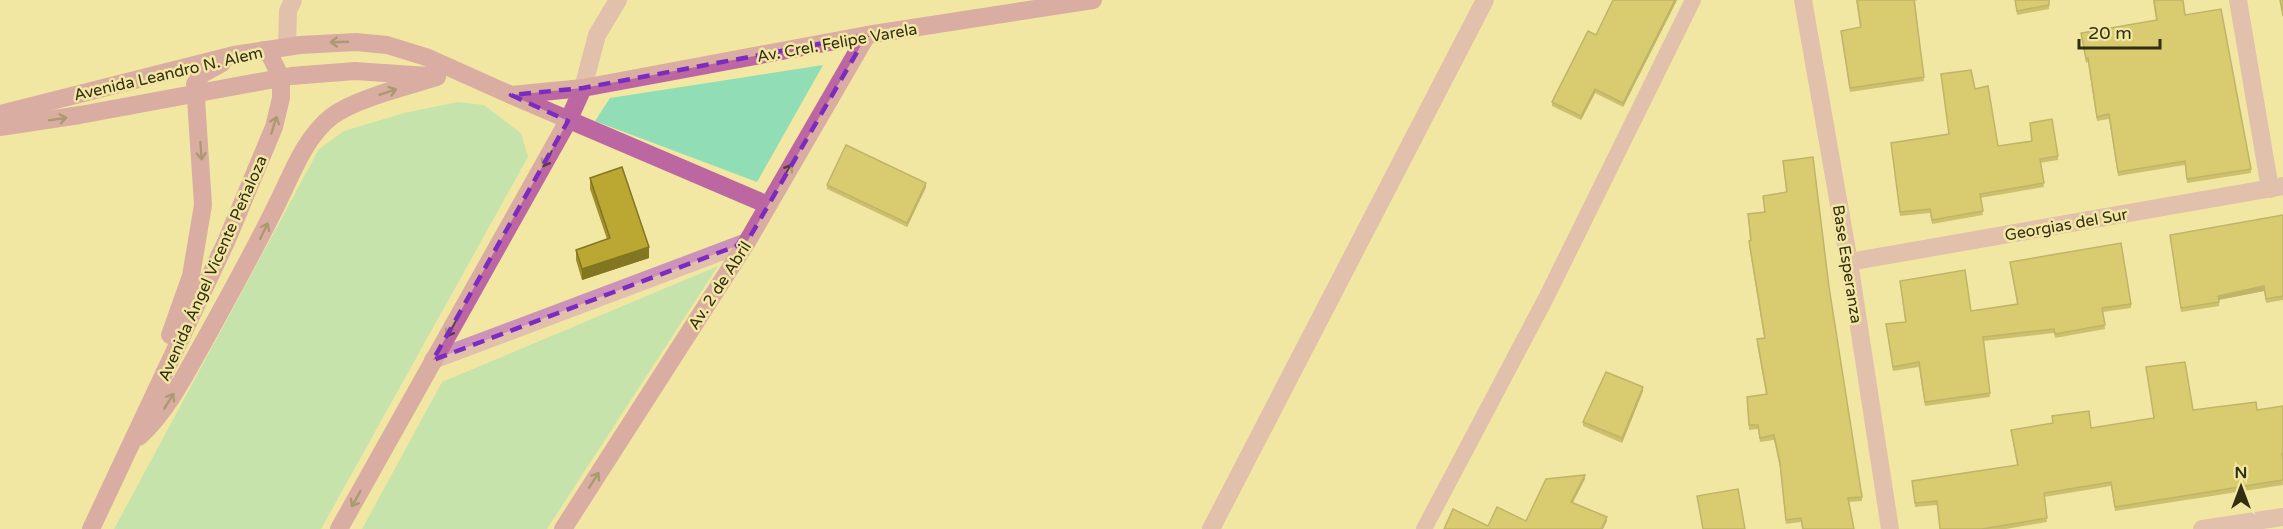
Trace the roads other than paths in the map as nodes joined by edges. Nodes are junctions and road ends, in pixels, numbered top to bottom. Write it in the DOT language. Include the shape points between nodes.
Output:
graph roads {
  1 [pos="293,0"];
  2 [pos="618,0"];
  3 [pos="1093,0"];
  4 [pos="1485,0"];
  5 [pos="1693,0"];
  6 [pos="1803,0"];
  7 [pos="2238,0"];
  8 [pos="867,35"];
  9 [pos="287,47"];
  10 [pos="264,50"];
  11 [pos="243,53"];
  12 [pos="437,77"];
  13 [pos="281,78"];
  14 [pos="474,80"];
  15 [pos="583,88"];
  16 [pos="195,93"];
  17 [pos="511,95"];
  18 [pos="0,114"];
  19 [pos="568,121"];
  20 [pos="0,127"];
  21 [pos="2277,188"];
  22 [pos="768,205"];
  23 [pos="747,242"];
  24 [pos="1848,262"];
  25 [pos="433,360"];
  26 [pos="131,445"];
  27 [pos="113,485"];
  28 [pos="2283,517"];
  29 [pos="91,529"];
  30 [pos="339,529"];
  31 [pos="562,529"];
  32 [pos="1211,529"];
  33 [pos="1424,529"];
  34 [pos="1890,529"];
  35 [pos="2202,529"];
  1 -- 9 [label="street" via="288,11"];
  2 -- 15 [label="street" via="597,35"];
  3 -- 8 [label="street, Av. Crel. Felipe Varela"];
  4 -- 32 [label="street"];
  5 -- 33 [label="lane" via="1546,298"];
  6 -- 24 [label="street, Base Esperanza"];
  7 -- 21 [label="street"];
  8 -- 15 [label="street, Av. Crel. Felipe Varela"];
  22 -- 8 [label="street, Av. 2 de Abril, one-way"];
  9 -- 10 [label="street, Avenida Leandro N. Alem"];
  14 -- 9 [label="street, Avenida Leandro N. Alem, one-way" via="426,57 387,45 356,42"];
  10 -- 11 [label="street, Avenida Leandro N. Alem"];
  10 -- 13 [label="street"];
  11 -- 16 [label="street" via="202,74 195,84"];
  11 -- 18 [label="street, Avenida Leandro N. Alem"];
  12 -- 13 [label="street, Avenida Leandro N. Alem" via="355,71"];
  12 -- 14 [label="street, Avenida Leandro N. Alem"];
  26 -- 12 [label="street, one-way" via="157,420 188,371 305,148 320,127 332,116 379,95"];
  13 -- 16 [label="street, Avenida Leandro N. Alem"];
  26 -- 13 [label="street, Avenida Ángel Vicente Peñaloza, one-way" via="260,164 274,127"];
  14 -- 17 [label="street, Avenida Leandro N. Alem"];
  15 -- 17 [label="street, Avenida Leandro N. Alem"];
  15 -- 19 [label="street"];
  20 -- 16 [label="street, Avenida Leandro N. Alem, one-way"];
  16 -- 27 [label="street, one-way" via="203,205 197,248 178,317 129,434"];
  17 -- 19 [label="street"];
  19 -- 22 [label="street"];
  19 -- 25 [label="street, one-way"];
  21 -- 24 [label="street, Georgias del Sur"];
  22 -- 23 [label="street, Av. 2 de Abril"];
  23 -- 25 [label="street"];
  31 -- 23 [label="street, Av. 2 de Abril, one-way"];
  24 -- 34 [label="street, Base Esperanza"];
  25 -- 30 [label="street, one-way"];
  26 -- 27 [label="street, Avenida Ángel Vicente Peñaloza"];
  27 -- 29 [label="street"];
  28 -- 35 [label="street"];
}
